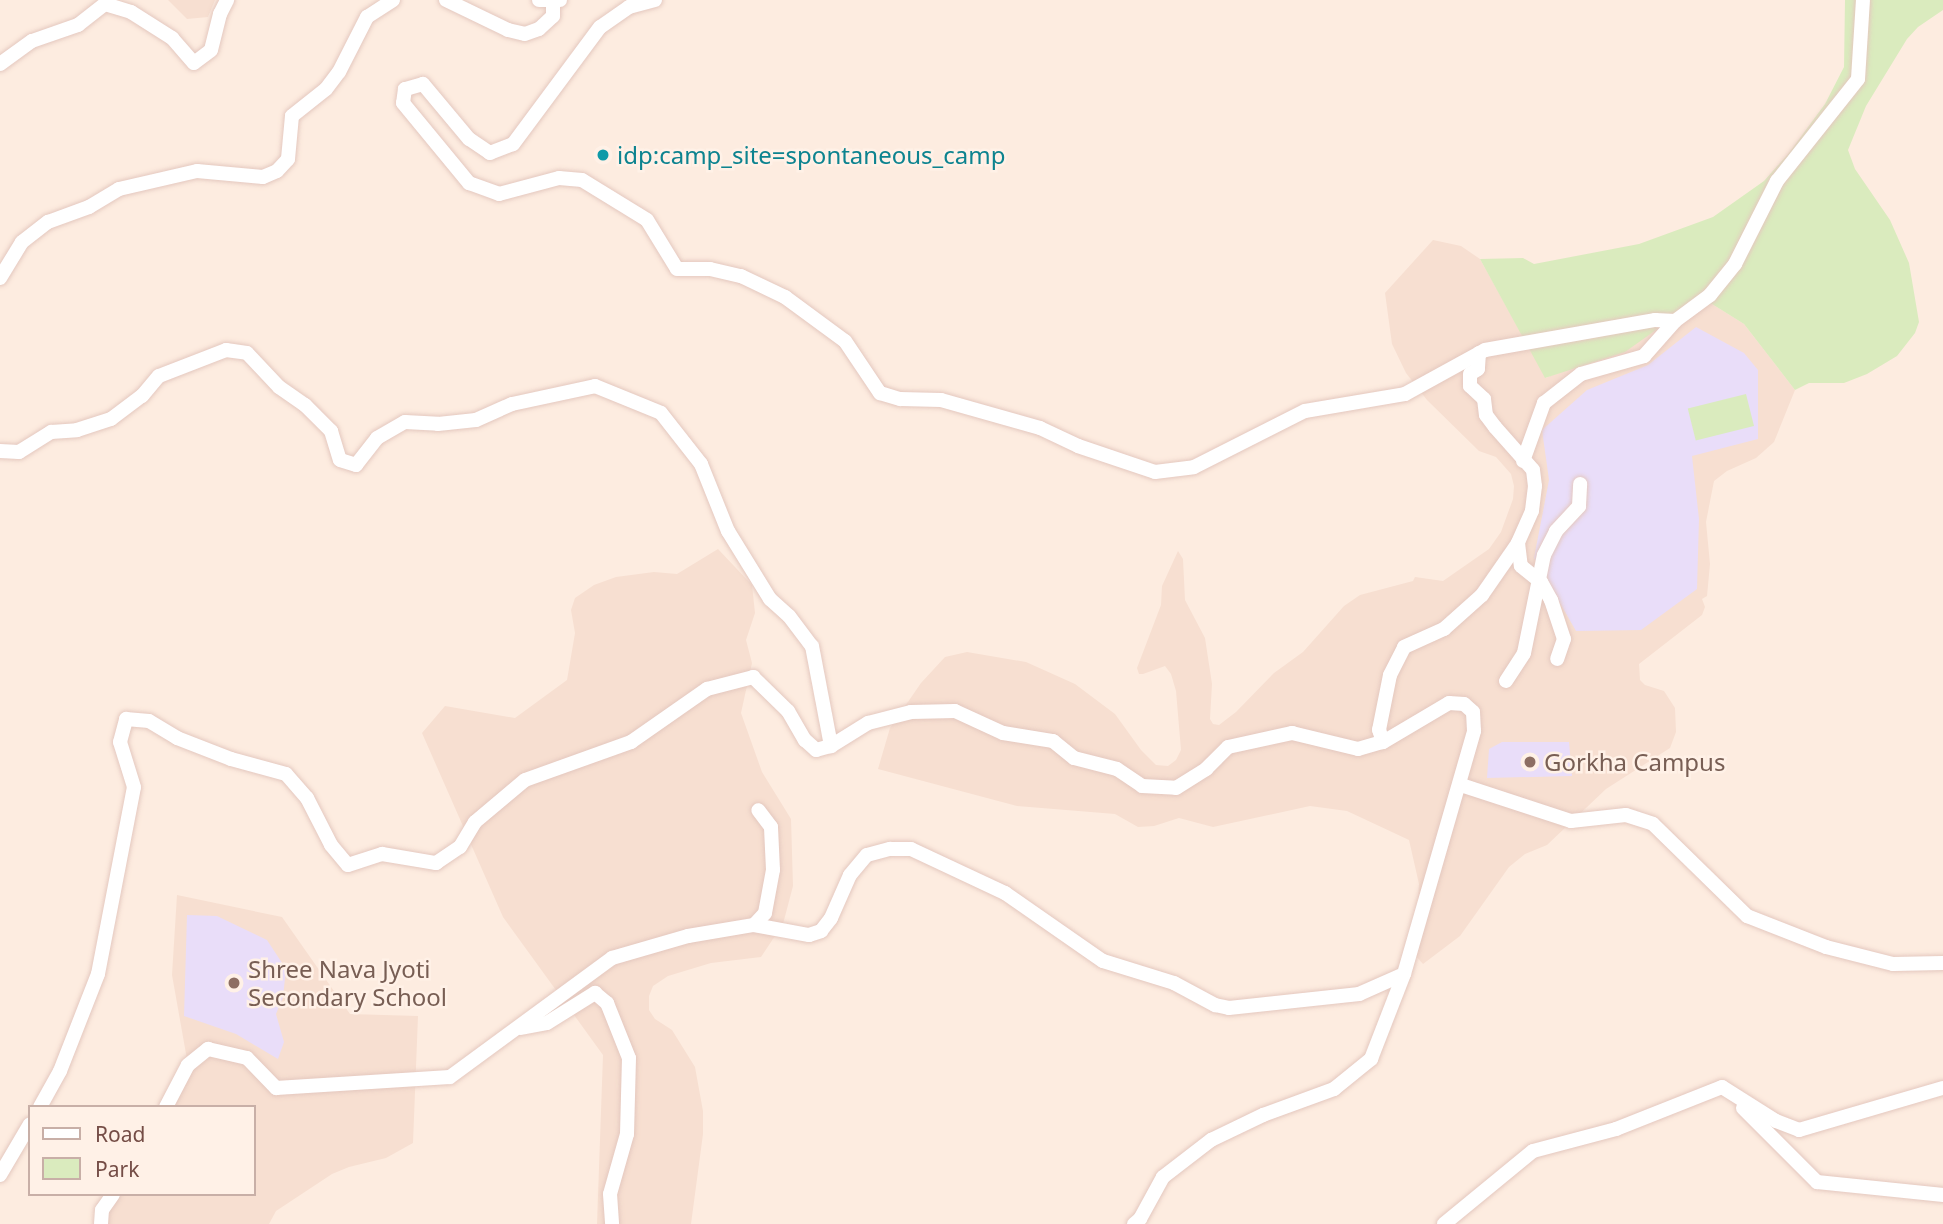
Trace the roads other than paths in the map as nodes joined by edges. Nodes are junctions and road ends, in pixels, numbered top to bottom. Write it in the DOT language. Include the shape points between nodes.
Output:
graph roads {
  1 [pos="227,0"];
  2 [pos="393,0"];
  3 [pos="446,0"];
  4 [pos="551,0"];
  5 [pos="655,0"];
  6 [pos="1864,0"];
  7 [pos="0,64"];
  8 [pos="0,278"];
  9 [pos="1675,321"];
  10 [pos="1479,353"];
  11 [pos="0,451"];
  12 [pos="1523,461"];
  13 [pos="1580,484"];
  14 [pos="1518,543"];
  15 [pos="1537,580"];
  16 [pos="1557,659"];
  17 [pos="1506,681"];
  18 [pos="1383,742"];
  19 [pos="831,746"];
  20 [pos="1461,785"];
  21 [pos="758,810"];
  22 [pos="754,925"];
  23 [pos="1943,963"];
  24 [pos="1404,974"];
  25 [pos="516,1029"];
  26 [pos="1722,1087"];
  27 [pos="1943,1088"];
  28 [pos="41,1105"];
  29 [pos="167,1105"];
  30 [pos="28,1127"];
  31 [pos="0,1175"];
  32 [pos="1943,1195"];
  33 [pos="112,1196"];
  34 [pos="101,1224"];
  35 [pos="612,1224"];
  36 [pos="1134,1224"];
  37 [pos="1444,1224"];
  1 -- 7 [label="street" via="211,51 194,63 172,38 131,12 105,4 78,25 32,41"];
  2 -- 8 [label="street" via="367,18 327,89 292,116 288,159 277,171 263,177 197,171 119,189 89,207 48,222 22,242"];
  3 -- 4 [label="street" via="525,34 553,16"];
  5 -- 10 [label="street" via="629,7 600,27 513,144 490,153 469,139 423,84 405,89 403,103 469,183 499,194 559,177 582,180 647,220 677,269 710,269 741,276 785,297 845,341 880,393 941,400 1040,428 1155,472 1194,467 1305,411 1405,394"];
  6 -- 9 [label="street" via="1858,79 1777,181 1735,264 1710,295"];
  9 -- 10 [label="street" via="1655,320"];
  9 -- 12 [label="street" via="1644,356 1581,374 1544,403"];
  10 -- 12 [label="street" via="1470,386 1484,399 1494,428"];
  11 -- 19 [label="street" via="19,452 51,432 77,430 111,419 142,396 159,376 226,350 247,353 331,431 340,460 356,465 377,438 405,422 476,420 512,404 595,386 661,412 701,464 728,531 770,598 812,646"];
  12 -- 14 [label="street" via="1533,470 1535,486 1532,511"];
  13 -- 15 [label="street" via="1579,506 1556,531"];
  14 -- 15 [label="street" via="1521,566"];
  14 -- 18 [label="street" via="1482,595 1444,629 1404,647 1390,675 1379,730"];
  15 -- 16 [label="street" via="1551,600 1564,639"];
  15 -- 17 [label="street" via="1524,653"];
  18 -- 19 [label="street" via="1358,749 1292,733 1228,747 1177,788 1142,786 1117,769 1074,758 1053,741 1003,733 955,711 911,712 868,723"];
  18 -- 20 [label="street" via="1449,703 1464,704 1473,712 1474,732"];
  19 -- 28 [label="street" via="816,750 788,711 753,677 707,689 631,742 525,780 475,822 460,847 436,863 382,854 348,865 331,845 307,798 286,774 231,759 177,738 149,721 126,719 120,743 134,787 98,974 61,1070"];
  20 -- 23 [label="street" via="1571,821 1626,815 1653,824 1747,916 1826,947 1893,964"];
  20 -- 24 [label="street"];
  21 -- 22 [label="street" via="771,827 773,870 765,913"];
  22 -- 24 [label="street" via="809,935 821,931 850,875 867,855 911,849 1005,894 1103,961 1174,983 1215,1005 1229,1008 1359,994"];
  22 -- 25 [label="street" via="688,936 612,958"];
  24 -- 36 [label="street" via="1371,1059 1334,1089 1210,1140 1163,1177"];
  25 -- 29 [label="street" via="450,1077 276,1088 247,1058 208,1049 188,1065"];
  25 -- 35 [label="street" via="547,1023 596,993 607,1003 629,1058 627,1134 610,1194"];
  26 -- 27 [label="street" via="1799,1130"];
  26 -- 32 [label="street" via="1817,1182"];
  26 -- 37 [label="street" via="1616,1129 1533,1151"];
  30 -- 31 [label="street"];
  33 -- 34 [label="street" via="102,1210"];
}
